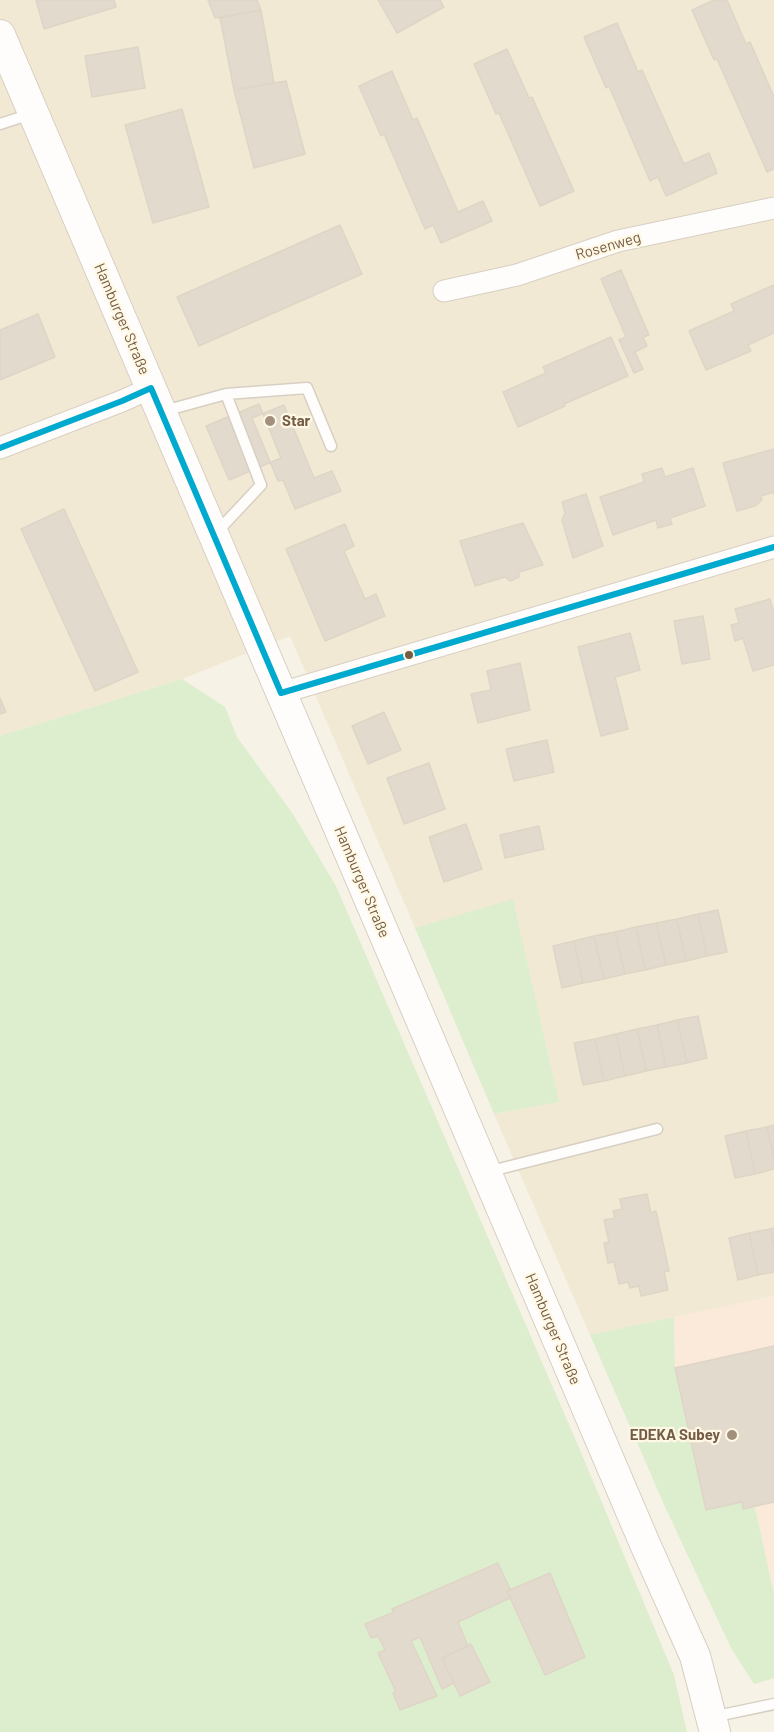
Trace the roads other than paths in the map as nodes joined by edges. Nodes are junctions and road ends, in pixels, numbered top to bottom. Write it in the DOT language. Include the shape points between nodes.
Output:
graph roads {
  1 [pos="0,35"];
  2 [pos="34,113"];
  3 [pos="0,124"];
  4 [pos="774,208"];
  5 [pos="444,291"];
  6 [pos="226,394"];
  7 [pos="156,400"];
  8 [pos="331,446"];
  9 [pos="0,448"];
  10 [pos="214,535"];
  11 [pos="774,547"];
  12 [pos="281,693"];
  13 [pos="657,1129"];
  14 [pos="486,1173"];
  15 [pos="774,1704"];
  16 [pos="714,1725"];
  1 -- 2 [label="main road, Hamburger Straße"];
  2 -- 3 [label="lane"];
  2 -- 7 [label="main road, Hamburger Straße"];
  4 -- 5 [label="street, Rosenweg" via="618,241 517,275"];
  6 -- 7 [label="lane"];
  6 -- 8 [label="lane" via="307,388"];
  6 -- 10 [label="lane" via="261,484"];
  7 -- 9 [label="street" via="122,401"];
  7 -- 10 [label="main road, Hamburger Straße"];
  10 -- 12 [label="main road, Hamburger Straße"];
  11 -- 12 [label="street"];
  12 -- 14 [label="main road, Hamburger Straße"];
  13 -- 14 [label="lane"];
  14 -- 16 [label="main road, Hamburger Straße" via="695,1656"];
  15 -- 16 [label="lane"];
}
